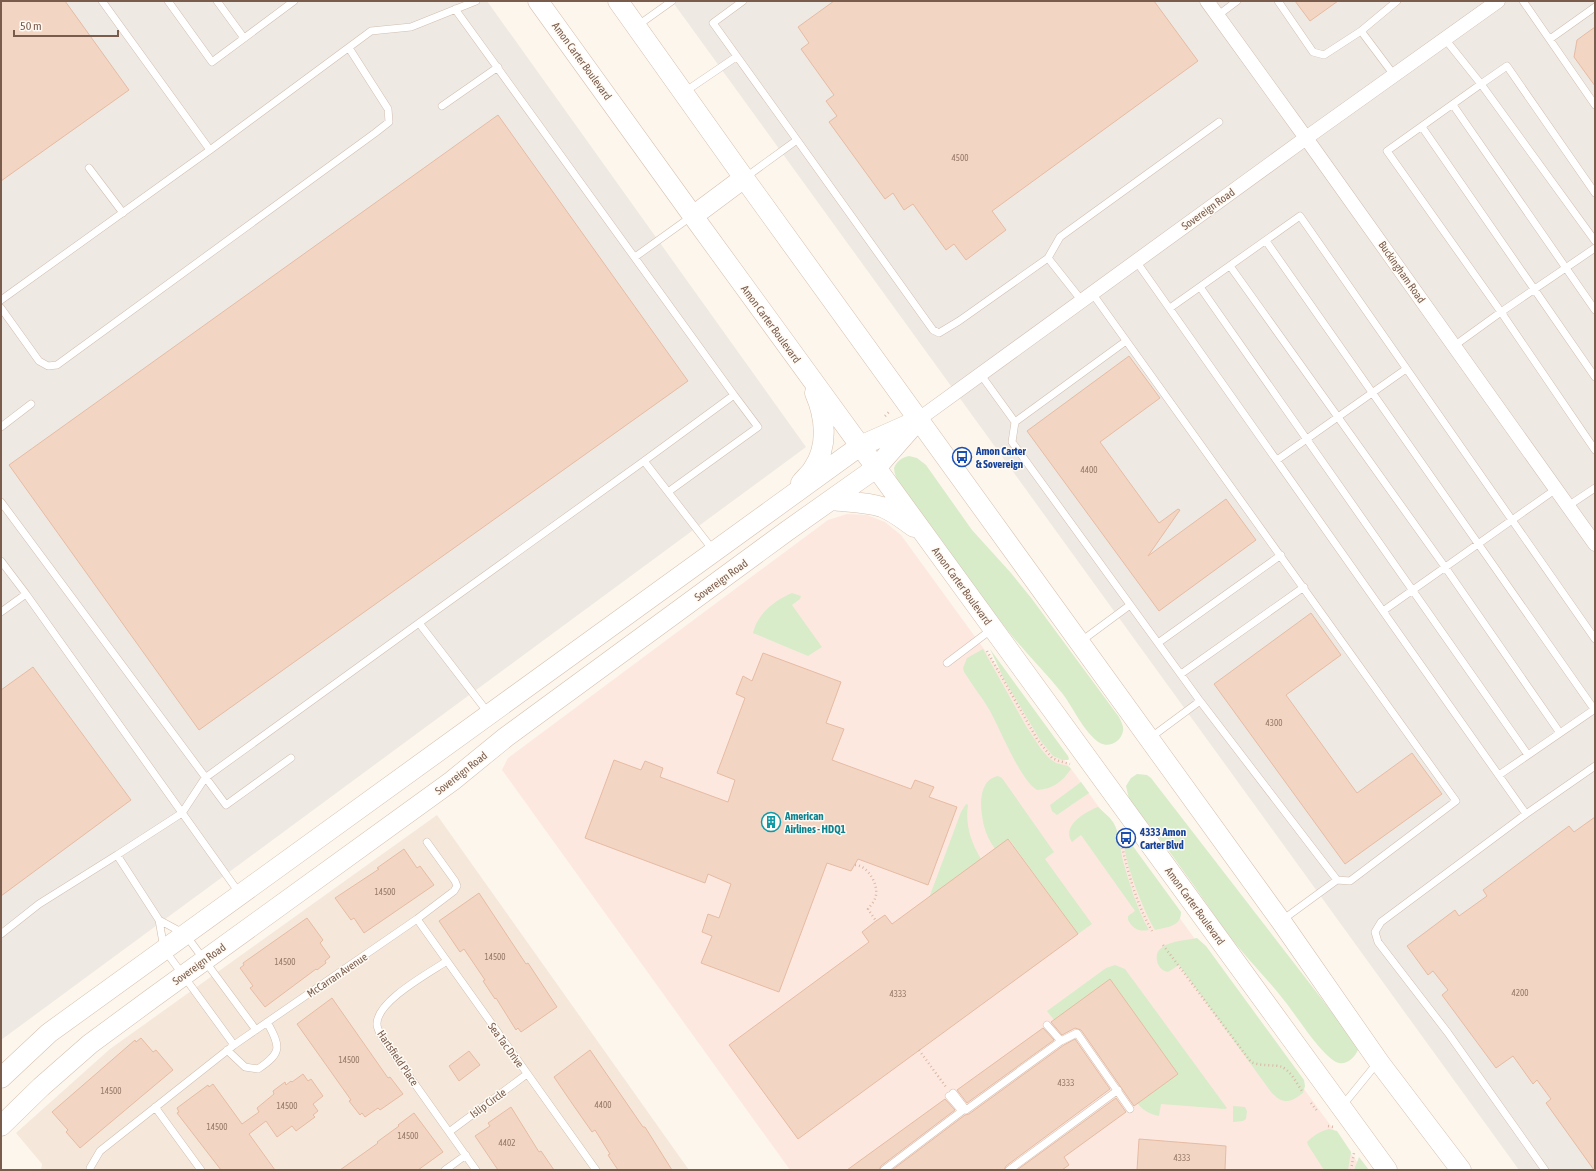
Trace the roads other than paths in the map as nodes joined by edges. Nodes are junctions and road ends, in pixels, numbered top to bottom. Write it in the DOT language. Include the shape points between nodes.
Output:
graph roads {
  1 [pos="102,1"];
  2 [pos="168,1"];
  3 [pos="217,1"];
  4 [pos="294,1"];
  5 [pos="476,1"];
  6 [pos="538,1"];
  7 [pos="618,1"];
  8 [pos="672,1"];
  9 [pos="743,1"];
  10 [pos="1207,1"];
  11 [pos="1237,1"];
  12 [pos="1278,1"];
  13 [pos="1397,1"];
  14 [pos="1498,1"];
  15 [pos="1523,1"];
  16 [pos="1595,8"];
  17 [pos="455,9"];
  18 [pos="1217,16"];
  19 [pos="636,27"];
  20 [pos="1361,31"];
  21 [pos="244,38"];
  22 [pos="1445,39"];
  23 [pos="1550,39"];
  24 [pos="348,48"];
  25 [pos="736,57"];
  26 [pos="498,67"];
  27 [pos="1394,75"];
  28 [pos="1481,84"];
  29 [pos="683,93"];
  30 [pos="1453,105"];
  31 [pos="1595,105"];
  32 [pos="442,106"];
  33 [pos="1220,122"];
  34 [pos="1422,127"];
  35 [pos="1306,138"];
  36 [pos="797,140"];
  37 [pos="210,150"];
  38 [pos="89,168"];
  39 [pos="744,178"];
  40 [pos="1595,193"];
  41 [pos="123,213"];
  42 [pos="693,216"];
  43 [pos="1266,241"];
  44 [pos="1595,241"];
  45 [pos="1595,248"];
  46 [pos="635,257"];
  47 [pos="1048,258"];
  48 [pos="1136,261"];
  49 [pos="1230,266"];
  50 [pos="1566,268"];
  51 [pos="1200,287"];
  52 [pos="1534,290"];
  53 [pos="1087,297"];
  54 [pos="1,300"];
  55 [pos="1,308"];
  56 [pos="1170,308"];
  57 [pos="1595,310"];
  58 [pos="1501,312"];
  59 [pos="1126,341"];
  60 [pos="1454,346"];
  61 [pos="1406,369"];
  62 [pos="808,374"];
  63 [pos="981,375"];
  64 [pos="1595,377"];
  65 [pos="1373,393"];
  66 [pos="734,395"];
  67 [pos="31,404"];
  68 [pos="1338,417"];
  69 [pos="919,419"];
  70 [pos="1015,422"];
  71 [pos="1,427"];
  72 [pos="1307,439"];
  73 [pos="860,446"];
  74 [pos="1595,450"];
  75 [pos="1277,460"];
  76 [pos="644,461"];
  77 [pos="876,468"];
  78 [pos="1595,488"];
  79 [pos="1556,489"];
  80 [pos="668,492"];
  81 [pos="832,500"];
  82 [pos="1,502"];
  83 [pos="1568,506"];
  84 [pos="761,518"];
  85 [pos="1512,520"];
  86 [pos="928,539"];
  87 [pos="1479,543"];
  88 [pos="1595,544"];
  89 [pos="714,552"];
  90 [pos="1281,555"];
  91 [pos="1,561"];
  92 [pos="1445,567"];
  93 [pos="1304,587"];
  94 [pos="1413,590"];
  95 [pos="26,594"];
  96 [pos="1130,605"];
  97 [pos="1383,611"];
  98 [pos="1,612"];
  99 [pos="419,623"];
  100 [pos="993,628"];
  101 [pos="1595,639"];
  102 [pos="1080,642"];
  103 [pos="1158,643"];
  104 [pos="947,663"];
  105 [pos="1181,674"];
  106 [pos="1200,701"];
  107 [pos="1595,709"];
  108 [pos="490,715"];
  109 [pos="1560,732"];
  110 [pos="1149,738"];
  111 [pos="1528,755"];
  112 [pos="292,758"];
  113 [pos="1595,766"];
  114 [pos="1499,775"];
  115 [pos="205,778"];
  116 [pos="182,813"];
  117 [pos="1526,814"];
  118 [pos="427,842"];
  119 [pos="117,855"];
  120 [pos="1337,880"];
  121 [pos="240,894"];
  122 [pos="159,920"];
  123 [pos="417,920"];
  124 [pos="1281,921"];
  125 [pos="1,934"];
  126 [pos="185,934"];
  127 [pos="164,949"];
  128 [pos="205,960"];
  129 [pos="447,961"];
  130 [pos="183,976"];
  131 [pos="267,1022"];
  132 [pos="1047,1025"];
  133 [pos="256,1030"];
  134 [pos="1061,1041"];
  135 [pos="234,1045"];
  136 [pos="227,1050"];
  137 [pos="1379,1062"];
  138 [pos="527,1074"];
  139 [pos="1,1078"];
  140 [pos="1118,1090"];
  141 [pos="155,1107"];
  142 [pos="1341,1107"];
  143 [pos="1130,1108"];
  144 [pos="3,1127"];
  145 [pos="449,1132"];
  146 [pos="466,1156"];
  147 [pos="90,1170"];
  148 [pos="201,1170"];
  149 [pos="445,1170"];
  150 [pos="476,1170"];
  151 [pos="596,1170"];
  152 [pos="884,1170"];
  153 [pos="1009,1170"];
  154 [pos="1387,1170"];
  155 [pos="1461,1170"];
  156 [pos="1545,1170"];
  1 -- 37 [label="lane"];
  2 -- 21 [label="lane" via="212,62"];
  3 -- 21 [label="lane"];
  4 -- 21 [label="lane"];
  5 -- 17 [label="lane"];
  6 -- 42 [label="street, Amon Carter Boulevard"];
  7 -- 19 [label="street"];
  8 -- 19 [label="lane"];
  9 -- 25 [label="lane" via="713,23"];
  10 -- 18 [label="street, Buckingham Road"];
  11 -- 18 [label="lane"];
  12 -- 20 [label="lane" via="1313,52 1324,55"];
  13 -- 20 [label="lane"];
  14 -- 22 [label="street, Sovereign Road"];
  15 -- 23 [label="lane"];
  16 -- 23 [label="lane"];
  17 -- 24 [label="lane" via="412,27 371,32"];
  17 -- 26 [label="lane"];
  18 -- 35 [label="street, Buckingham Road"];
  19 -- 29 [label="street"];
  20 -- 27 [label="lane"];
  22 -- 27 [label="street, Sovereign Road"];
  22 -- 28 [label="lane"];
  23 -- 31 [label="lane"];
  24 -- 37 [label="lane"];
  24 -- 55 [label="lane" via="388,109 389,122 375,134 57,365 48,366 40,361"];
  25 -- 29 [label="lane"];
  25 -- 36 [label="lane"];
  26 -- 32 [label="lane"];
  26 -- 46 [label="lane"];
  27 -- 35 [label="street, Sovereign Road"];
  28 -- 30 [label="lane"];
  28 -- 40 [label="lane" via="1507,66"];
  28 -- 44 [label="lane"];
  29 -- 39 [label="street"];
  30 -- 34 [label="lane"];
  30 -- 50 [label="lane"];
  33 -- 47 [label="lane" via="1060,237"];
  34 -- 52 [label="lane"];
  34 -- 58 [label="lane" via="1387,151"];
  35 -- 48 [label="street, Sovereign Road"];
  35 -- 60 [label="street, Buckingham Road"];
  36 -- 39 [label="lane"];
  36 -- 47 [label="lane" via="933,330 939,333"];
  37 -- 41 [label="lane"];
  38 -- 41 [label="lane"];
  39 -- 42 [label="street"];
  39 -- 69 [label="street"];
  41 -- 54 [label="lane"];
  42 -- 46 [label="lane"];
  42 -- 62 [label="street, Amon Carter Boulevard"];
  43 -- 49 [label="lane"];
  43 -- 61 [label="lane" via="1300,216"];
  43 -- 65 [label="lane"];
  45 -- 50 [label="lane"];
  46 -- 66 [label="lane"];
  47 -- 53 [label="lane"];
  48 -- 53 [label="street, Sovereign Road"];
  48 -- 56 [label="lane"];
  49 -- 51 [label="lane"];
  49 -- 68 [label="lane"];
  50 -- 52 [label="lane"];
  50 -- 57 [label="lane"];
  51 -- 56 [label="lane"];
  51 -- 72 [label="lane"];
  52 -- 58 [label="lane"];
  52 -- 64 [label="lane"];
  53 -- 59 [label="lane"];
  53 -- 63 [label="street, Sovereign Road"];
  56 -- 75 [label="lane"];
  58 -- 60 [label="lane"];
  58 -- 74 [label="lane"];
  59 -- 70 [label="lane"];
  59 -- 90 [label="lane"];
  60 -- 79 [label="street, Buckingham Road"];
  61 -- 65 [label="lane"];
  61 -- 85 [label="lane"];
  62 -- 73 [label="street, Amon Carter Boulevard"];
  62 -- 84 [label="street" via="820,405 824,427 822,446 814,468 799,485"];
  63 -- 69 [label="street, Sovereign Road"];
  63 -- 70 [label="lane"];
  65 -- 68 [label="lane"];
  65 -- 87 [label="lane"];
  66 -- 76 [label="lane"];
  66 -- 80 [label="lane" via="758,427"];
  67 -- 71 [label="lane"];
  68 -- 72 [label="lane"];
  68 -- 92 [label="lane"];
  69 -- 73 [label="street, Sovereign Road"];
  69 -- 77 [label="street, Sovereign Road"];
  69 -- 102 [label="street"];
  70 -- 96 [label="lane" via="1012,442"];
  72 -- 75 [label="lane"];
  72 -- 94 [label="lane"];
  73 -- 77 [label="street, Amon Carter Boulevard"];
  73 -- 84 [label="street, Sovereign Road"];
  75 -- 97 [label="lane"];
  76 -- 80 [label="lane"];
  76 -- 99 [label="lane"];
  77 -- 81 [label="street, Sovereign Road"];
  77 -- 86 [label="street, Amon Carter Boulevard"];
  78 -- 83 [label="lane"];
  79 -- 83 [label="street, Buckingham Road"];
  79 -- 85 [label="lane"];
  80 -- 89 [label="lane"];
  81 -- 86 [label="street" via="882,507 902,518"];
  81 -- 128 [label="street, Sovereign Road" via="506,736 452,781"];
  82 -- 115 [label="lane"];
  83 -- 88 [label="street, Buckingham Road"];
  84 -- 89 [label="street, Sovereign Road"];
  85 -- 87 [label="lane"];
  85 -- 101 [label="lane"];
  86 -- 100 [label="street, Amon Carter Boulevard"];
  87 -- 92 [label="lane"];
  87 -- 107 [label="lane"];
  89 -- 108 [label="street, Sovereign Road"];
  90 -- 93 [label="lane"];
  90 -- 103 [label="lane"];
  91 -- 95 [label="lane"];
  92 -- 94 [label="lane"];
  92 -- 109 [label="lane"];
  93 -- 105 [label="lane"];
  93 -- 120 [label="lane" via="1456,801 1350,881"];
  94 -- 97 [label="lane"];
  94 -- 111 [label="lane"];
  95 -- 98 [label="lane"];
  95 -- 116 [label="lane"];
  96 -- 102 [label="lane"];
  96 -- 103 [label="lane"];
  97 -- 114 [label="lane"];
  99 -- 108 [label="lane"];
  99 -- 115 [label="lane"];
  100 -- 104 [label="lane"];
  100 -- 142 [label="street, Amon Carter Boulevard"];
  102 -- 110 [label="street"];
  103 -- 105 [label="lane"];
  105 -- 106 [label="lane"];
  106 -- 110 [label="lane"];
  106 -- 120 [label="lane"];
  107 -- 109 [label="lane"];
  108 -- 121 [label="street, Sovereign Road"];
  109 -- 111 [label="lane"];
  110 -- 124 [label="street"];
  111 -- 114 [label="lane"];
  112 -- 115 [label="lane" via="226,805"];
  113 -- 117 [label="lane"];
  114 -- 117 [label="lane"];
  115 -- 116 [label="lane"];
  116 -- 119 [label="lane"];
  116 -- 121 [label="lane"];
  117 -- 156 [label="lane" via="1381,922 1375,932 1378,942 1448,1033"];
  118 -- 123 [label="lane, McCarran Avenue" via="457,886"];
  119 -- 122 [label="lane"];
  119 -- 125 [label="lane" via="39,904"];
  120 -- 124 [label="lane"];
  121 -- 126 [label="street, Sovereign Road"];
  122 -- 126 [label="lane"];
  122 -- 127 [label="lane"];
  123 -- 129 [label="lane, Sea Tac Drive"];
  123 -- 131 [label="lane, McCarran Avenue"];
  124 -- 137 [label="street"];
  126 -- 127 [label="street, Sovereign Road"];
  126 -- 128 [label="lane"];
  127 -- 130 [label="lane"];
  127 -- 139 [label="street, Sovereign Road" via="49,1032"];
  128 -- 130 [label="street, Sovereign Road"];
  128 -- 133 [label="lane"];
  129 -- 138 [label="lane, Sea Tac Drive"];
  129 -- 145 [label="lane, Hartsfield Place" via="391,999 382,1008 377,1024 379,1032"];
  130 -- 135 [label="lane"];
  130 -- 144 [label="street, Sovereign Road" via="90,1044 41,1087"];
  131 -- 133 [label="lane, McCarran Avenue"];
  131 -- 136 [label="lane" via="276,1037 278,1048 272,1060 258,1069 245,1067"];
  132 -- 134 [label="lane"];
  133 -- 135 [label="lane, McCarran Avenue"];
  134 -- 140 [label="lane" via="1077,1033"];
  134 -- 152 [label="lane" via="966,1110 951,1094 962,1111"];
  135 -- 136 [label="lane, McCarran Avenue"];
  136 -- 141 [label="lane, McCarran Avenue"];
  137 -- 142 [label="lane"];
  137 -- 155 [label="street"];
  138 -- 145 [label="lane, Islip Circle"];
  138 -- 151 [label="lane, Sea Tac Drive"];
  140 -- 143 [label="lane"];
  140 -- 153 [label="lane"];
  141 -- 147 [label="lane, McCarran Avenue" via="100,1151"];
  141 -- 148 [label="lane"];
  142 -- 154 [label="street, Amon Carter Boulevard"];
  145 -- 146 [label="lane, Hartsfield Place"];
  146 -- 149 [label="lane"];
  146 -- 150 [label="lane, Hartsfield Place"];
}
